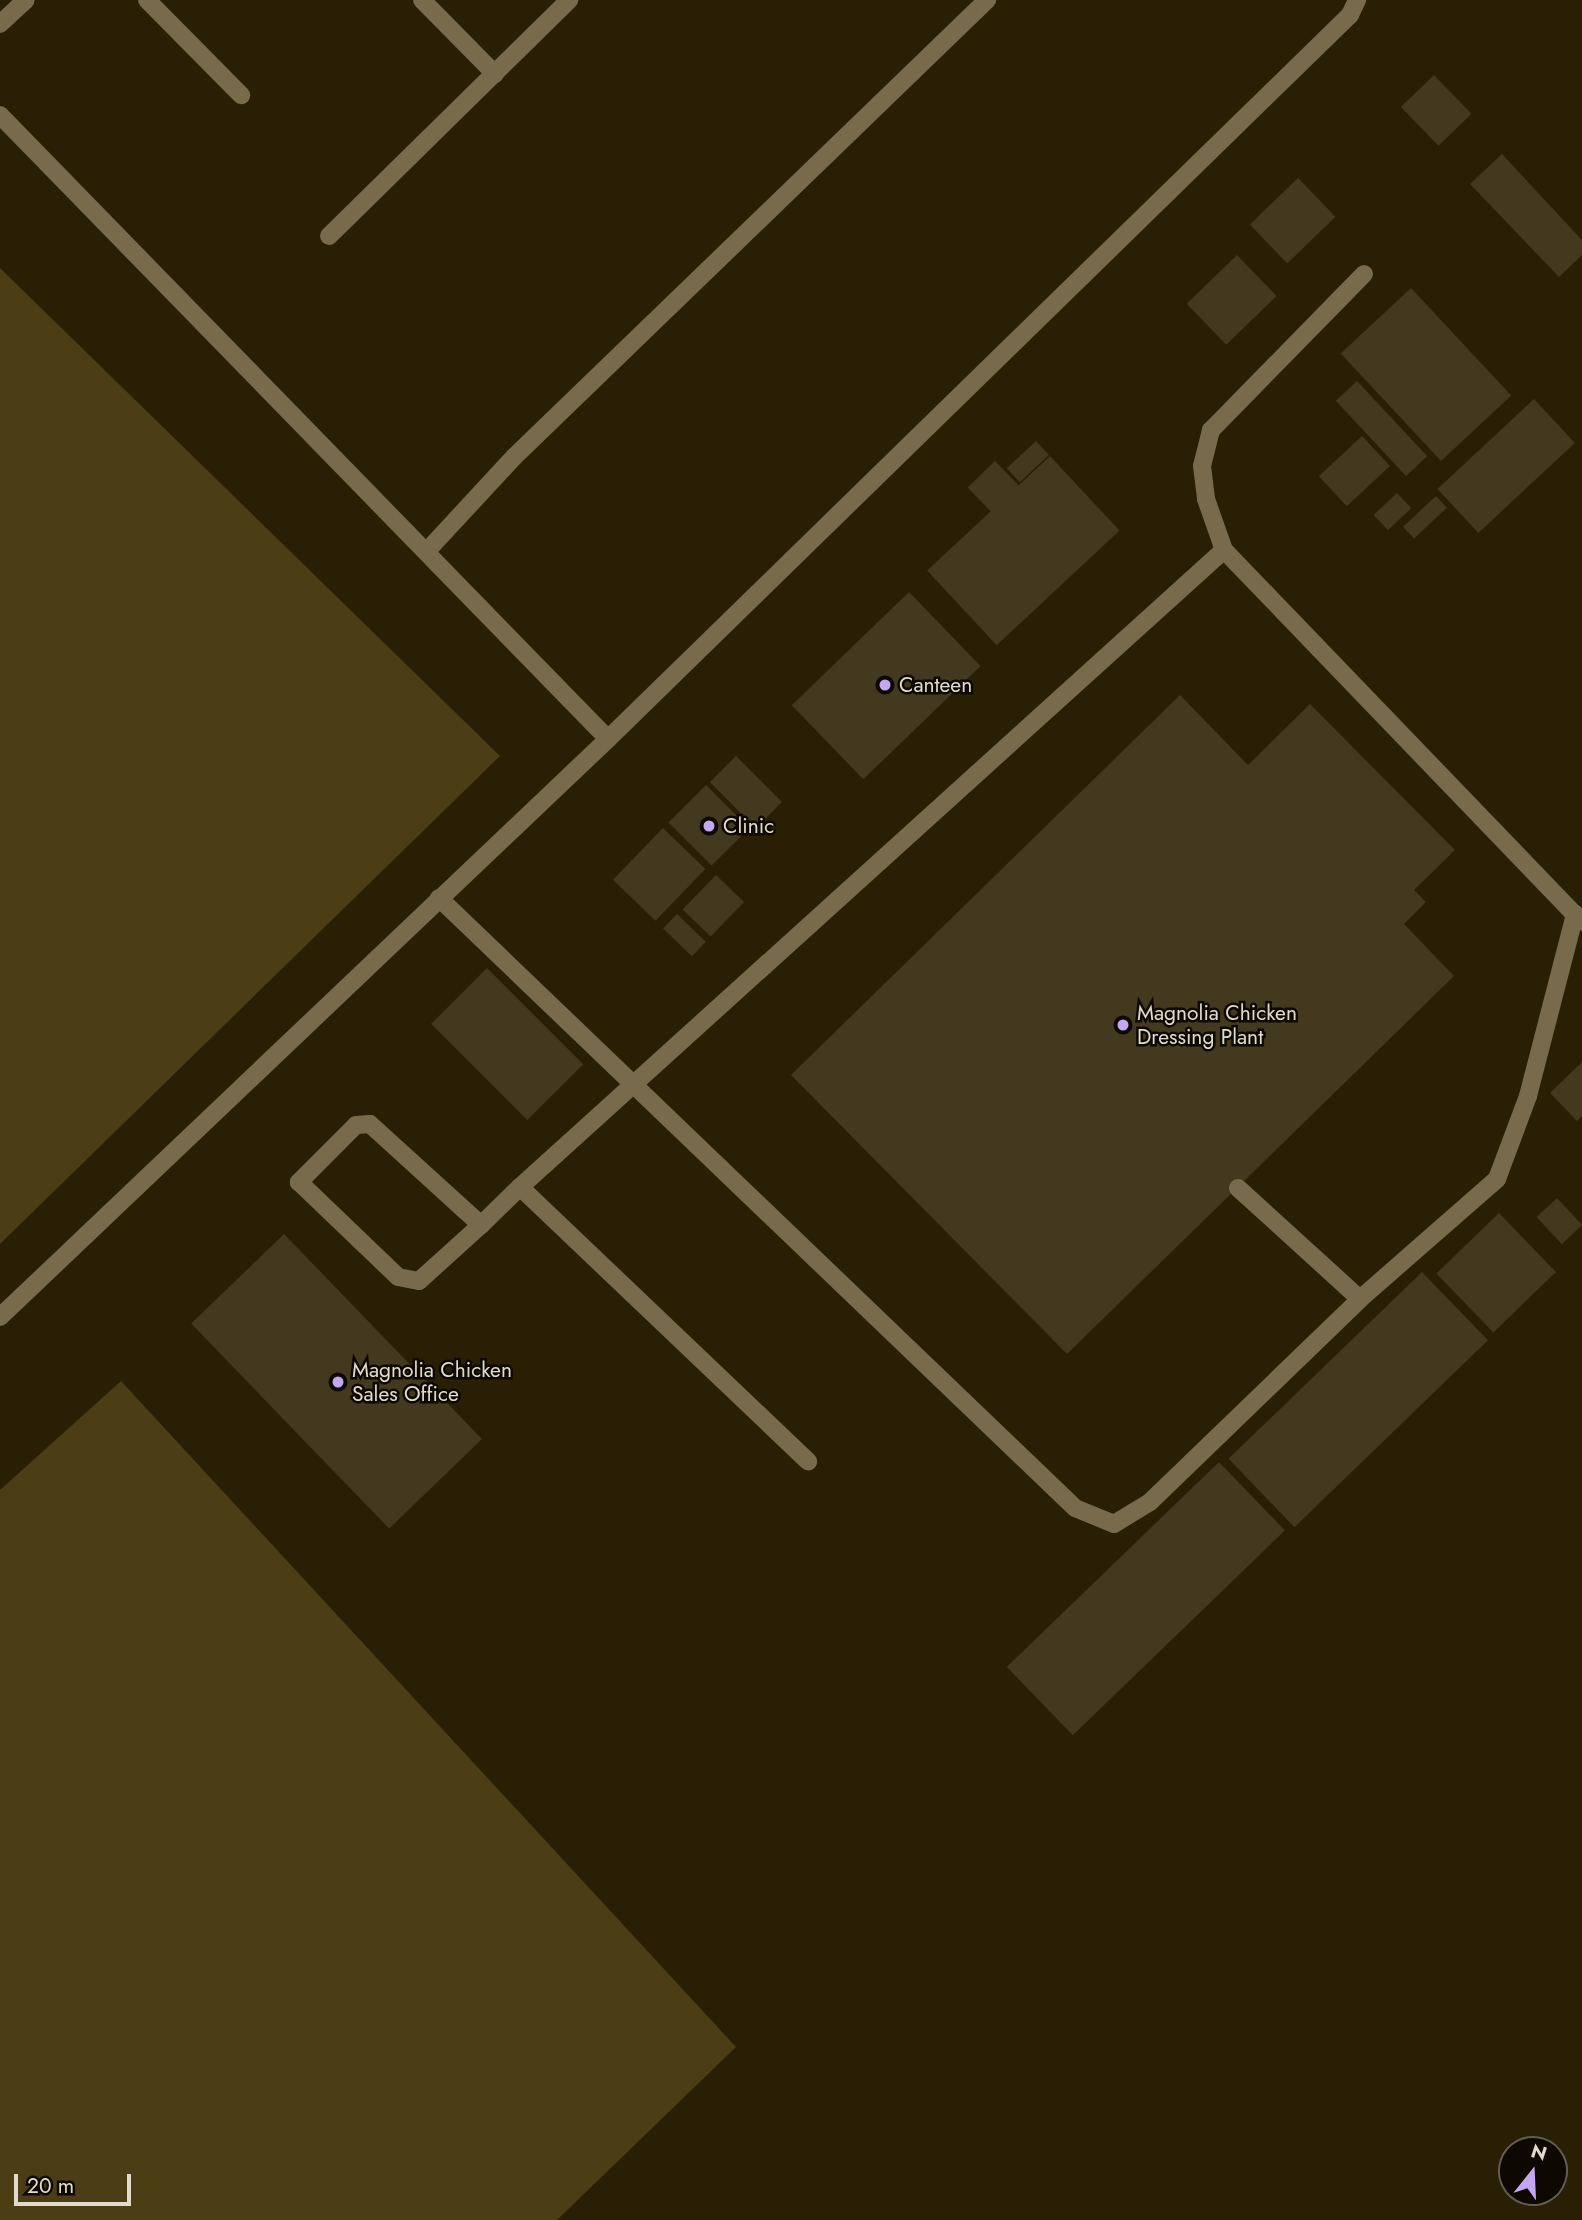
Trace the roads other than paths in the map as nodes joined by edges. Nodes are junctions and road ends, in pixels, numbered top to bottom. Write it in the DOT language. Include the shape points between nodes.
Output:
graph roads {
  1 [pos="26,0"];
  2 [pos="147,0"];
  3 [pos="422,0"];
  4 [pos="569,0"];
  5 [pos="988,0"];
  6 [pos="1357,0"];
  7 [pos="0,24"];
  8 [pos="495,74"];
  9 [pos="241,95"];
  10 [pos="0,115"];
  11 [pos="329,236"];
  12 [pos="1364,274"];
  13 [pos="1224,550"];
  14 [pos="426,552"];
  15 [pos="608,739"];
  16 [pos="439,898"];
  17 [pos="1578,918"];
  18 [pos="631,1087"];
  19 [pos="520,1187"];
  20 [pos="1238,1188"];
  21 [pos="481,1225"];
  22 [pos="1360,1299"];
  23 [pos="0,1317"];
  24 [pos="808,1461"];
  1 -- 7 [label="lane"];
  2 -- 9 [label="lane"];
  3 -- 8 [label="lane"];
  4 -- 8 [label="lane"];
  5 -- 14 [label="lane" via="514,457"];
  6 -- 15 [label="lane" via="1350,15"];
  8 -- 11 [label="lane"];
  10 -- 14 [label="lane"];
  12 -- 13 [label="lane" via="1211,430 1202,466 1206,499"];
  13 -- 17 [label="lane"];
  13 -- 18 [label="lane"];
  14 -- 15 [label="lane"];
  15 -- 16 [label="lane"];
  16 -- 18 [label="lane"];
  16 -- 23 [label="lane"];
  17 -- 22 [label="lane" via="1528,1096 1497,1179"];
  18 -- 19 [label="lane"];
  18 -- 22 [label="lane" via="1075,1507 1101,1523 1114,1524 1150,1502"];
  19 -- 21 [label="lane"];
  19 -- 24 [label="lane"];
  20 -- 22 [label="lane"];
  21 -- 21 [label="lane" via="370,1124 356,1125 299,1182 408,1281 419,1281"];
}
